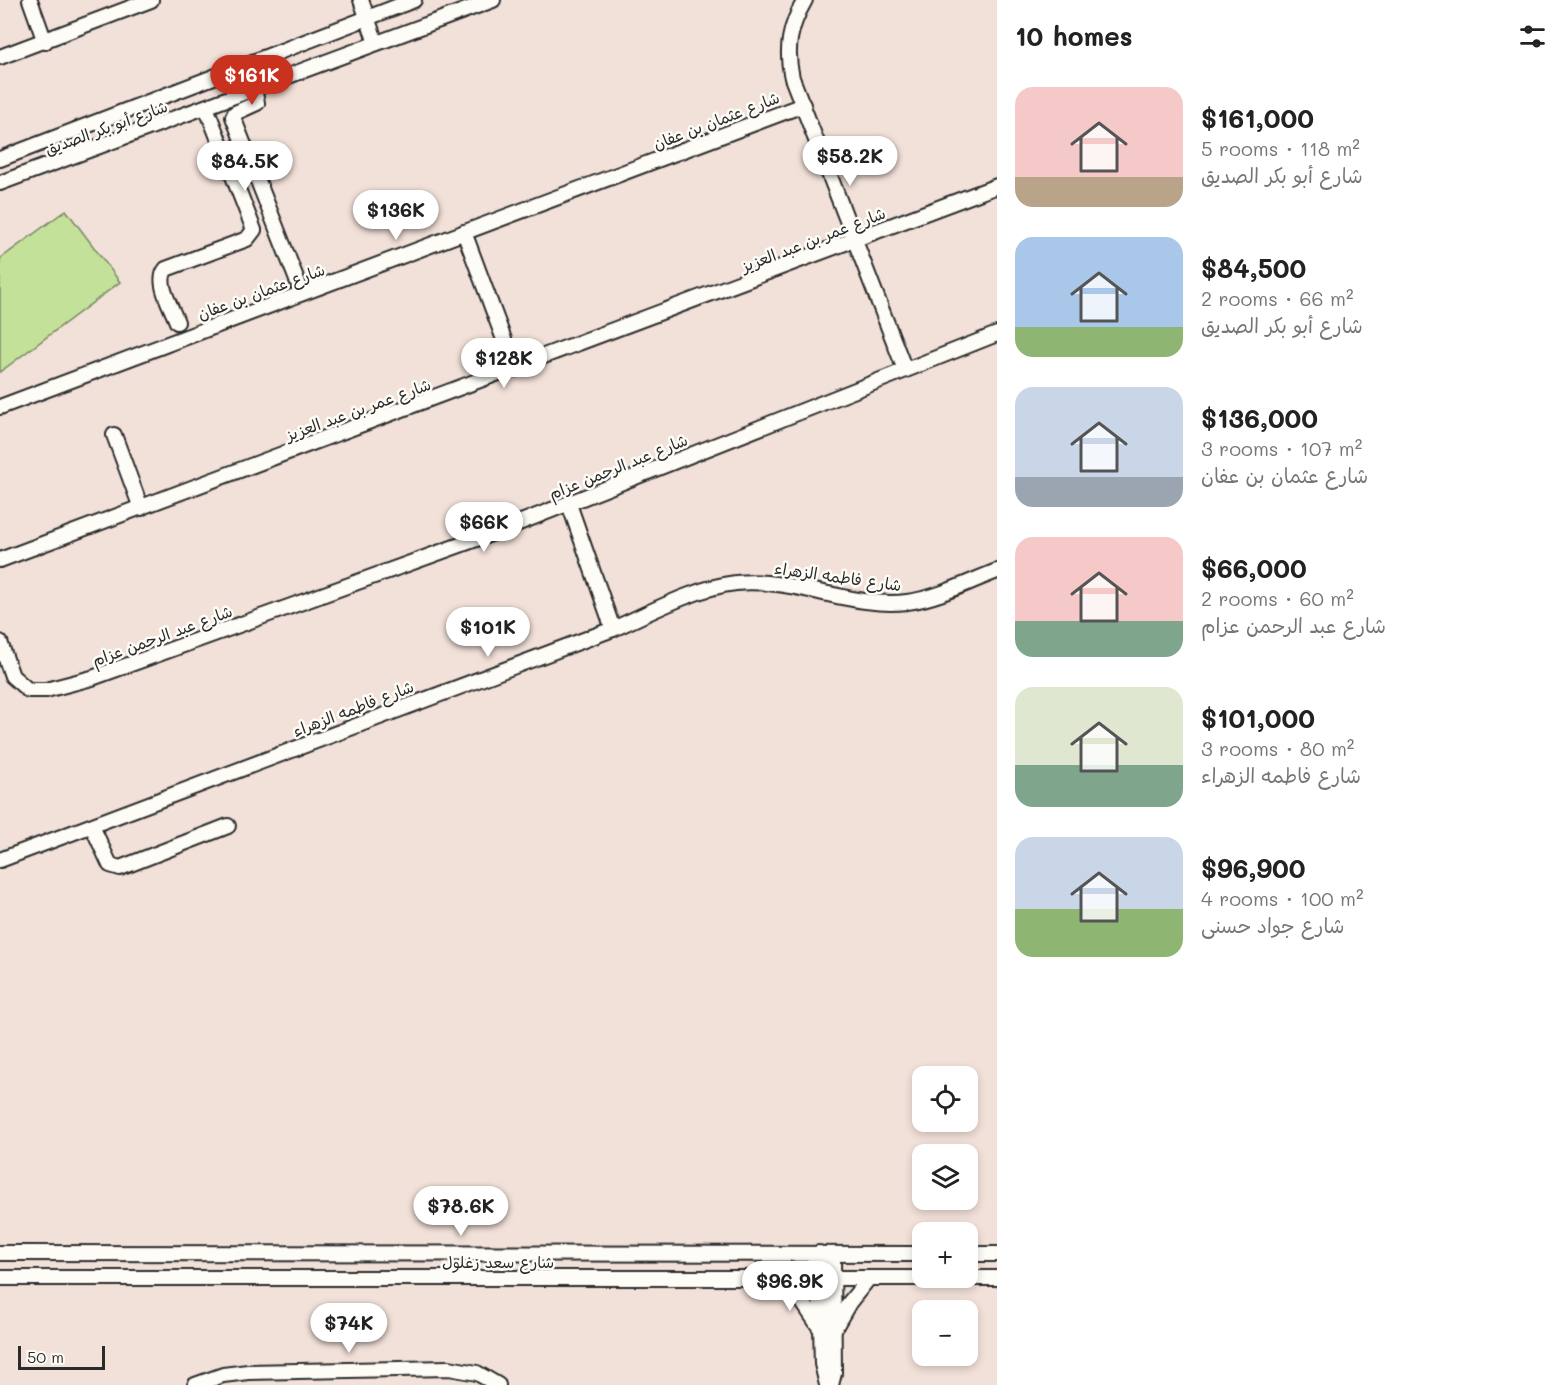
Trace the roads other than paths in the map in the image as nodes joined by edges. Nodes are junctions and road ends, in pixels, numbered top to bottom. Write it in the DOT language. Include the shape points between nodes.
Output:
graph roads {
  1 [pos="30,0"];
  2 [pos="152,0"];
  3 [pos="361,0"];
  4 [pos="414,0"];
  5 [pos="493,0"];
  6 [pos="805,0"];
  7 [pos="398,3"];
  8 [pos="367,17"];
  9 [pos="409,31"];
  10 [pos="45,42"];
  11 [pos="376,43"];
  12 [pos="0,57"];
  13 [pos="254,89"];
  14 [pos="803,105"];
  15 [pos="206,107"];
  16 [pos="0,159"];
  17 [pos="0,183"];
  18 [pos="997,186"];
  19 [pos="464,232"];
  20 [pos="853,242"];
  21 [pos="302,293"];
  22 [pos="177,322"];
  23 [pos="997,334"];
  24 [pos="515,369"];
  25 [pos="905,370"];
  26 [pos="0,406"];
  27 [pos="114,435"];
  28 [pos="569,504"];
  29 [pos="141,508"];
  30 [pos="0,560"];
  31 [pos="997,570"];
  32 [pos="613,628"];
  33 [pos="0,642"];
  34 [pos="92,826"];
  35 [pos="228,826"];
  36 [pos="0,860"];
  37 [pos="0,1253"];
  38 [pos="826,1253"];
  39 [pos="912,1254"];
  40 [pos="978,1254"];
  41 [pos="997,1254"];
  42 [pos="0,1278"];
  43 [pos="869,1278"];
  44 [pos="997,1278"];
  45 [pos="775,1279"];
  46 [pos="826,1279"];
  47 [pos="827,1330"];
  48 [pos="195,1385"];
  49 [pos="498,1385"];
  50 [pos="829,1385"];
  1 -- 10 [label="street"];
  2 -- 10 [label="street"];
  3 -- 8 [label="street"];
  4 -- 7 [label="street, شارع أبو بكر الصديق"];
  5 -- 9 [label="street, شارع أبو بكر الصديق"];
  6 -- 14 [label="street" via="794,19 788,51 792,78"];
  7 -- 8 [label="street, شارع أبو بكر الصديق"];
  7 -- 9 [label="street"];
  8 -- 11 [label="street"];
  8 -- 16 [label="street, شارع أبو بكر الصديق"];
  9 -- 11 [label="street, شارع أبو بكر الصديق"];
  10 -- 12 [label="street"];
  11 -- 13 [label="street, شارع أبو بكر الصديق"];
  13 -- 15 [label="street, شارع أبو بكر الصديق"];
  13 -- 21 [label="street" via="257,103 232,117"];
  14 -- 19 [label="street, شارع عثمان بن عفان"];
  14 -- 20 [label="street"];
  15 -- 17 [label="street, شارع أبو بكر الصديق"];
  15 -- 22 [label="street" via="254,230 247,239 166,269 162,283"];
  18 -- 20 [label="street, شارع عمر بن عبد العزيز"];
  19 -- 21 [label="street, شارع عثمان بن عفان"];
  19 -- 24 [label="street"];
  20 -- 24 [label="street, شارع عمر بن عبد العزيز"];
  20 -- 25 [label="street"];
  21 -- 26 [label="street, شارع عثمان بن عفان"];
  23 -- 25 [label="street, شارع عبد الرحمن عزام"];
  24 -- 29 [label="street, شارع عمر بن عبد العزيز"];
  25 -- 28 [label="street, شارع عبد الرحمن عزام"];
  27 -- 29 [label="street"];
  28 -- 32 [label="street"];
  28 -- 33 [label="street, شارع عبد الرحمن عزام" via="92,678 46,690 28,690 20,685 12,676"];
  29 -- 30 [label="street, شارع عمر بن عبد العزيز"];
  31 -- 32 [label="street, شارع فاطمه الزهراء" via="906,602 873,601 775,583 733,583 713,587"];
  32 -- 34 [label="street, شارع فاطمه الزهراء"];
  34 -- 35 [label="street" via="110,865 120,868"];
  34 -- 36 [label="street, شارع فاطمه الزهراء"];
  37 -- 38 [label="street, شارع سعد زغلول"];
  38 -- 39 [label="street, شارع سعد زغلول"];
  38 -- 46 [label="street"];
  40 -- 41 [label="street"];
  42 -- 45 [label="street, شارع سعد زغلول"];
  43 -- 44 [label="street, شارع سعد زغلول"];
  43 -- 46 [label="street, شارع سعد زغلول"];
  43 -- 47 [label="street"];
  45 -- 46 [label="street, شارع سعد زغلول"];
  45 -- 47 [label="street" via="802,1301"];
  46 -- 47 [label="street"];
  47 -- 50 [label="street" via="834,1373"];
  48 -- 49 [label="street" via="223,1375 248,1372 449,1368 477,1373"];
}
